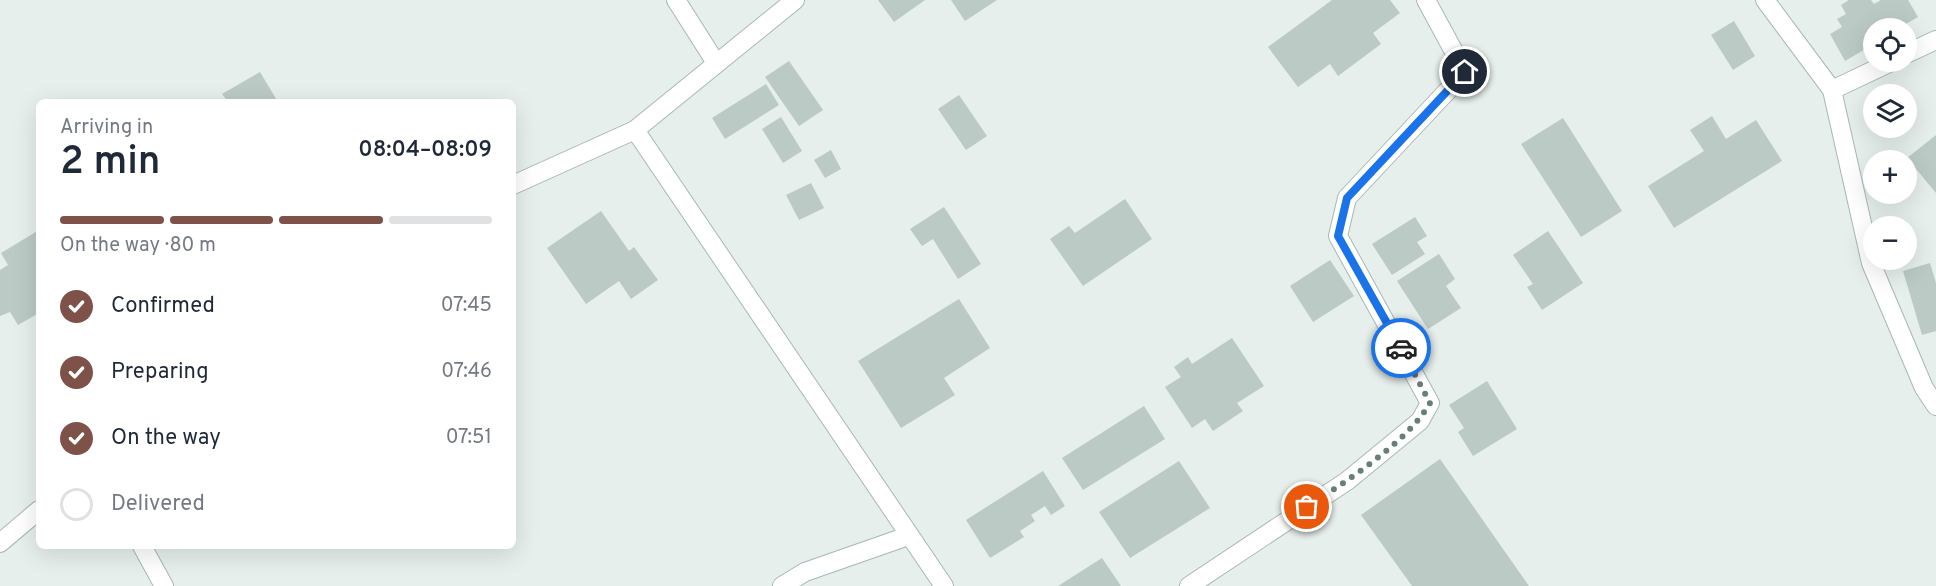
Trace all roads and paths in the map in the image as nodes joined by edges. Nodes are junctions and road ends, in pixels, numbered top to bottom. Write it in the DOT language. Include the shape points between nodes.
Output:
graph roads {
  1 [pos="676,0"];
  2 [pos="795,0"];
  3 [pos="1426,0"];
  4 [pos="1765,0"];
  5 [pos="1936,39"];
  6 [pos="1917,48"];
  7 [pos="716,63"];
  8 [pos="1870,72"];
  9 [pos="1832,90"];
  10 [pos="635,130"];
  11 [pos="516,184"];
  12 [pos="1930,383"];
  13 [pos="1936,406"];
  14 [pos="36,513"];
  15 [pos="908,536"];
  16 [pos="0,543"];
  17 [pos="144,549"];
  18 [pos="164,586"];
  19 [pos="782,586"];
  20 [pos="944,586"];
  21 [pos="1189,586"];
  1 -- 7 [label="street"];
  2 -- 7 [label="street"];
  3 -- 21 [label="street" via="1465,72 1347,198 1338,236 1430,403 1420,421 1347,481"];
  4 -- 9 [label="street"];
  5 -- 6 [label="street"];
  7 -- 10 [label="street"];
  8 -- 9 [label="street"];
  9 -- 12 [label="street" via="1871,263"];
  10 -- 11 [label="street"];
  10 -- 15 [label="street"];
  12 -- 13 [label="street"];
  14 -- 16 [label="street"];
  15 -- 19 [label="street" via="805,572"];
  15 -- 20 [label="street"];
  17 -- 18 [label="street"];
}
